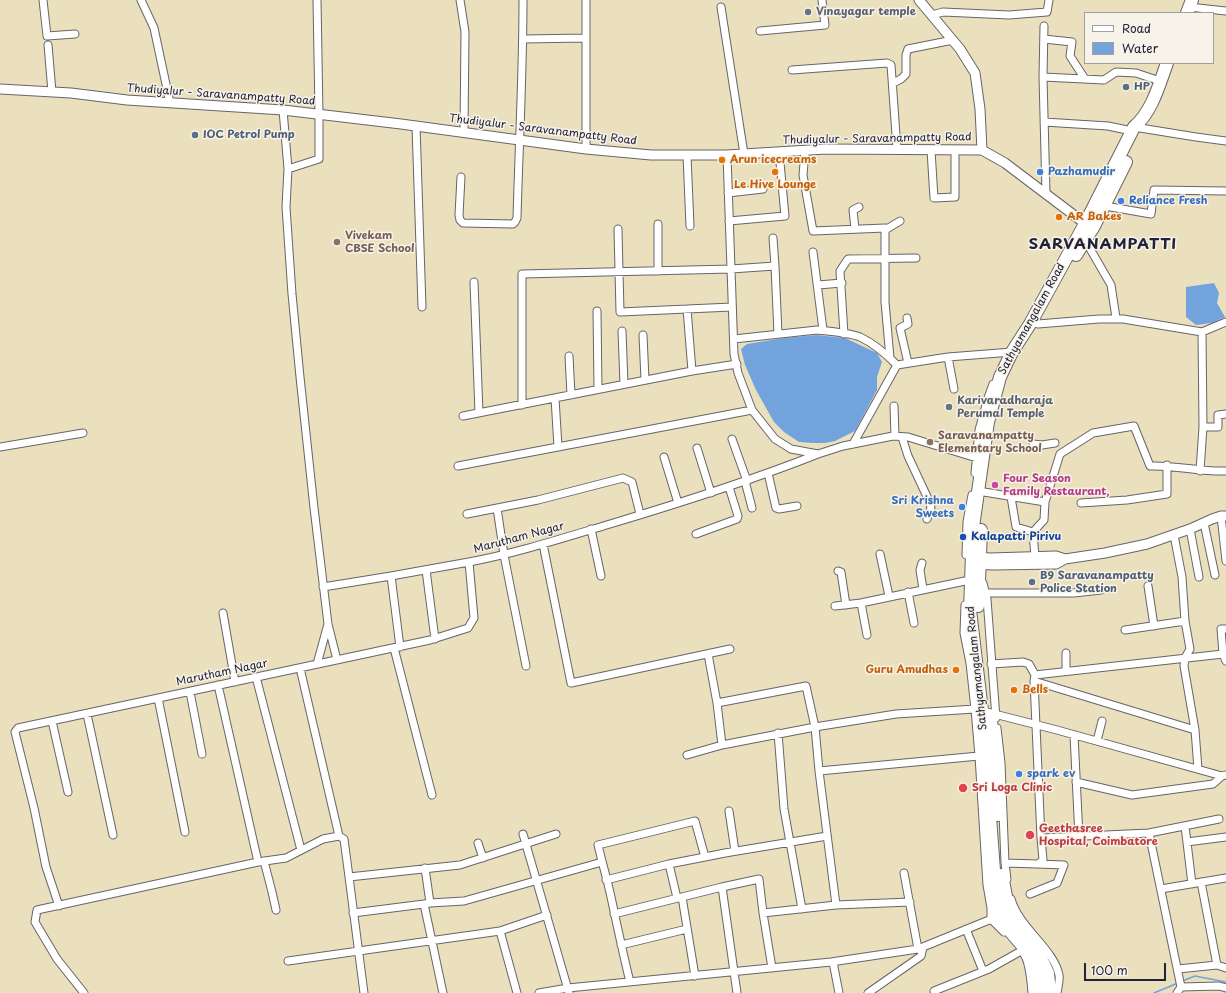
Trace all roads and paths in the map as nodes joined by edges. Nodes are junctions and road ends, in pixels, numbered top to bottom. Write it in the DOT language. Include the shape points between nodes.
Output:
graph roads {
  1 [pos="44,0"];
  2 [pos="141,0"];
  3 [pos="317,0"];
  4 [pos="460,0"];
  5 [pos="524,0"];
  6 [pos="586,0"];
  7 [pos="822,0"];
  8 [pos="919,0"];
  9 [pos="1049,0"];
  10 [pos="721,7"];
  11 [pos="1189,7"];
  12 [pos="1226,11"];
  13 [pos="932,16"];
  14 [pos="1044,26"];
  15 [pos="760,31"];
  16 [pos="75,34"];
  17 [pos="586,38"];
  18 [pos="523,39"];
  19 [pos="1044,39"];
  20 [pos="953,40"];
  21 [pos="48,45"];
  22 [pos="1167,64"];
  23 [pos="792,70"];
  24 [pos="1042,76"];
  25 [pos="1085,79"];
  26 [pos="1160,81"];
  27 [pos="893,83"];
  28 [pos="0,89"];
  29 [pos="52,92"];
  30 [pos="170,103"];
  31 [pos="283,110"];
  32 [pos="319,114"];
  33 [pos="1044,122"];
  34 [pos="416,126"];
  35 [pos="1137,127"];
  36 [pos="464,132"];
  37 [pos="519,140"];
  38 [pos="1226,141"];
  39 [pos="586,149"];
  40 [pos="897,150"];
  41 [pos="931,150"];
  42 [pos="955,150"];
  43 [pos="982,150"];
  44 [pos="805,151"];
  45 [pos="778,152"];
  46 [pos="744,154"];
  47 [pos="687,155"];
  48 [pos="727,155"];
  49 [pos="288,170"];
  50 [pos="461,177"];
  51 [pos="762,190"];
  52 [pos="1226,191"];
  53 [pos="728,193"];
  54 [pos="1046,193"];
  55 [pos="1105,206"];
  56 [pos="859,207"];
  57 [pos="729,221"];
  58 [pos="900,221"];
  59 [pos="658,224"];
  60 [pos="1090,224"];
  61 [pos="690,226"];
  62 [pos="618,229"];
  63 [pos="855,229"];
  64 [pos="885,230"];
  65 [pos="773,238"];
  66 [pos="1085,240"];
  67 [pos="813,252"];
  68 [pos="916,258"];
  69 [pos="885,259"];
  70 [pos="775,266"];
  71 [pos="731,269"];
  72 [pos="658,271"];
  73 [pos="620,272"];
  74 [pos="474,282"];
  75 [pos="842,283"];
  76 [pos="818,285"];
  77 [pos="422,307"];
  78 [pos="732,307"];
  79 [pos="687,309"];
  80 [pos="597,311"];
  81 [pos="907,318"];
  82 [pos="1116,318"];
  83 [pos="1038,324"];
  84 [pos="1225,325"];
  85 [pos="823,330"];
  86 [pos="622,332"];
  87 [pos="1202,332"];
  88 [pos="778,334"];
  89 [pos="844,334"];
  90 [pos="643,335"];
  91 [pos="734,339"];
  92 [pos="1009,352"];
  93 [pos="569,356"];
  94 [pos="948,357"];
  95 [pos="890,358"];
  96 [pos="908,363"];
  97 [pos="737,364"];
  98 [pos="897,365"];
  99 [pos="692,371"];
  100 [pos="645,380"];
  101 [pos="624,384"];
  102 [pos="954,388"];
  103 [pos="598,389"];
  104 [pos="571,395"];
  105 [pos="555,398"];
  106 [pos="522,405"];
  107 [pos="894,406"];
  108 [pos="752,410"];
  109 [pos="478,413"];
  110 [pos="1226,414"];
  111 [pos="463,416"];
  112 [pos="1203,427"];
  113 [pos="83,433"];
  114 [pos="899,436"];
  115 [pos="732,439"];
  116 [pos="853,444"];
  117 [pos="1032,444"];
  118 [pos="0,447"];
  119 [pos="558,447"];
  120 [pos="697,448"];
  121 [pos="818,454"];
  122 [pos="1060,454"];
  123 [pos="664,457"];
  124 [pos="980,459"];
  125 [pos="1167,465"];
  126 [pos="458,466"];
  127 [pos="1200,470"];
  128 [pos="1226,471"];
  129 [pos="768,474"];
  130 [pos="746,481"];
  131 [pos="728,487"];
  132 [pos="984,492"];
  133 [pos="711,493"];
  134 [pos="1011,497"];
  135 [pos="1045,502"];
  136 [pos="678,503"];
  137 [pos="1081,503"];
  138 [pos="797,506"];
  139 [pos="497,508"];
  140 [pos="752,508"];
  141 [pos="467,514"];
  142 [pos="640,514"];
  143 [pos="1223,516"];
  144 [pos="927,519"];
  145 [pos="1204,523"];
  146 [pos="591,529"];
  147 [pos="1190,529"];
  148 [pos="1033,532"];
  149 [pos="696,534"];
  150 [pos="1174,535"];
  151 [pos="543,544"];
  152 [pos="880,554"];
  153 [pos="504,555"];
  154 [pos="1035,557"];
  155 [pos="1065,559"];
  156 [pos="1226,561"];
  157 [pos="469,562"];
  158 [pos="922,563"];
  159 [pos="977,563"];
  160 [pos="426,570"];
  161 [pos="838,572"];
  162 [pos="1215,575"];
  163 [pos="391,576"];
  164 [pos="601,576"];
  165 [pos="1199,577"];
  166 [pos="965,581"];
  167 [pos="1148,586"];
  168 [pos="323,587"];
  169 [pos="923,589"];
  170 [pos="1101,590"];
  171 [pos="908,592"];
  172 [pos="985,593"];
  173 [pos="889,596"];
  174 [pos="860,603"];
  175 [pos="846,605"];
  176 [pos="835,606"];
  177 [pos="223,613"];
  178 [pos="1185,621"];
  179 [pos="914,623"];
  180 [pos="328,624"];
  181 [pos="1154,626"];
  182 [pos="1226,629"];
  183 [pos="1125,630"];
  184 [pos="867,635"];
  185 [pos="435,638"];
  186 [pos="397,647"];
  187 [pos="730,649"];
  188 [pos="1066,653"];
  189 [pos="708,654"];
  190 [pos="1185,658"];
  191 [pos="337,660"];
  192 [pos="1225,660"];
  193 [pos="317,664"];
  194 [pos="991,664"];
  195 [pos="526,666"];
  196 [pos="300,668"];
  197 [pos="1066,671"];
  198 [pos="256,677"];
  199 [pos="1035,678"];
  200 [pos="235,682"];
  201 [pos="218,686"];
  202 [pos="190,692"];
  203 [pos="158,698"];
  204 [pos="717,703"];
  205 [pos="986,711"];
  206 [pos="87,714"];
  207 [pos="52,721"];
  208 [pos="1102,721"];
  209 [pos="1036,725"];
  210 [pos="815,727"];
  211 [pos="1195,730"];
  212 [pos="778,733"];
  213 [pos="1074,734"];
  214 [pos="1097,741"];
  215 [pos="722,745"];
  216 [pos="202,754"];
  217 [pos="688,755"];
  218 [pos="980,756"];
  219 [pos="1198,769"];
  220 [pos="819,771"];
  221 [pos="1224,775"];
  222 [pos="1076,782"];
  223 [pos="68,792"];
  224 [pos="432,795"];
  225 [pos="729,811"];
  226 [pos="1219,819"];
  227 [pos="1185,826"];
  228 [pos="185,832"];
  229 [pos="1149,833"];
  230 [pos="523,834"];
  231 [pos="556,834"];
  232 [pos="113,835"];
  233 [pos="340,836"];
  234 [pos="827,836"];
  235 [pos="1079,837"];
  236 [pos="1226,837"];
  237 [pos="1041,838"];
  238 [pos="790,842"];
  239 [pos="1187,842"];
  240 [pos="478,843"];
  241 [pos="526,843"];
  242 [pos="301,850"];
  243 [pos="735,851"];
  244 [pos="705,857"];
  245 [pos="483,858"];
  246 [pos="261,862"];
  247 [pos="602,862"];
  248 [pos="1005,863"];
  249 [pos="669,864"];
  250 [pos="1038,864"];
  251 [pos="425,868"];
  252 [pos="904,872"];
  253 [pos="349,877"];
  254 [pos="1226,878"];
  255 [pos="537,880"];
  256 [pos="606,880"];
  257 [pos="1201,882"];
  258 [pos="1192,884"];
  259 [pos="722,887"];
  260 [pos="1161,889"];
  261 [pos="1030,894"];
  262 [pos="679,897"];
  263 [pos="910,902"];
  264 [pos="427,904"];
  265 [pos="836,904"];
  266 [pos="59,906"];
  267 [pos="802,909"];
  268 [pos="276,910"];
  269 [pos="353,913"];
  270 [pos="763,913"];
  271 [pos="614,914"];
  272 [pos="546,915"];
  273 [pos="1000,915"];
  274 [pos="687,929"];
  275 [pos="966,929"];
  276 [pos="500,931"];
  277 [pos="432,940"];
  278 [pos="621,945"];
  279 [pos="921,948"];
  280 [pos="358,950"];
  281 [pos="1022,952"];
  282 [pos="288,961"];
  283 [pos="833,962"];
  284 [pos="1217,965"];
  285 [pos="772,968"];
  286 [pos="1226,968"];
  287 [pos="1178,970"];
  288 [pos="983,971"];
  289 [pos="734,972"];
  290 [pos="695,976"];
  291 [pos="630,982"];
  292 [pos="1226,988"];
  293 [pos="1180,989"];
  294 [pos="568,990"];
  295 [pos="934,991"];
  296 [pos="84,993"];
  297 [pos="364,993"];
  298 [pos="443,993"];
  299 [pos="517,993"];
  300 [pos="539,993"];
  301 [pos="737,993"];
  302 [pos="839,993"];
  303 [pos="868,993"];
  304 [pos="1032,993"];
  305 [pos="1040,993"];
  306 [pos="1050,993"];
  307 [pos="1057,993"];
  1 -- 16 [label="street" via="47,36"];
  2 -- 30 [label="street" via="154,28"];
  3 -- 32 [label="street"];
  4 -- 36 [label="street" via="465,32"];
  5 -- 18 [label="street"];
  6 -- 17 [label="street"];
  7 -- 15 [label="street" via="825,25"];
  8 -- 13 [label="main road"];
  9 -- 13 [label="street" via="1048,12 1009,15 943,12"];
  10 -- 46 [label="street"];
  11 -- 12 [label="street"];
  13 -- 20 [label="main road"];
  14 -- 19 [label="street"];
  17 -- 18 [label="street"];
  17 -- 39 [label="street"];
  18 -- 37 [label="street"];
  19 -- 24 [label="street"];
  19 -- 25 [label="street" via="1072,42 1070,56"];
  20 -- 27 [label="street" via="908,49 906,74"];
  20 -- 43 [label="main road" via="975,73"];
  21 -- 29 [label="street"];
  22 -- 26 [label="highway, Sathyamangalam Road"];
  23 -- 27 [label="street" via="887,63 891,65"];
  24 -- 25 [label="street"];
  24 -- 33 [label="street"];
  25 -- 26 [label="street" via="1104,80 1116,72 1136,74"];
  26 -- 35 [label="highway, Sathyamangalam Road"];
  27 -- 40 [label="street"];
  28 -- 29 [label="main road, Thudiyalur - Saravanampatty Road"];
  29 -- 30 [label="main road, Thudiyalur - Saravanampatty Road"];
  30 -- 31 [label="main road, Thudiyalur - Saravanampatty Road"];
  31 -- 32 [label="main road, Thudiyalur - Saravanampatty Road"];
  31 -- 49 [label="street"];
  32 -- 34 [label="main road, Thudiyalur - Saravanampatty Road"];
  32 -- 49 [label="street" via="319,159"];
  33 -- 35 [label="street"];
  33 -- 54 [label="street"];
  34 -- 36 [label="main road, Thudiyalur - Saravanampatty Road"];
  34 -- 77 [label="street"];
  35 -- 38 [label="street"];
  35 -- 55 [label="highway"];
  35 -- 60 [label="highway, Sathyamangalam Road"];
  36 -- 37 [label="main road, Thudiyalur - Saravanampatty Road"];
  37 -- 39 [label="main road, Thudiyalur - Saravanampatty Road"];
  37 -- 50 [label="street" via="517,218 513,224 463,223 459,215"];
  39 -- 47 [label="main road, Thudiyalur - Saravanampatty Road" via="651,155"];
  40 -- 41 [label="main road, Thudiyalur - Saravanampatty Road"];
  40 -- 44 [label="main road, Thudiyalur - Saravanampatty Road"];
  41 -- 42 [label="main road, Thudiyalur - Saravanampatty Road"];
  41 -- 42 [label="street" via="934,198 955,197"];
  42 -- 43 [label="main road, Thudiyalur - Saravanampatty Road"];
  43 -- 54 [label="main road, Thudiyalur - Saravanampatty Road" via="1005,163"];
  44 -- 45 [label="main road, Thudiyalur - Saravanampatty Road"];
  44 -- 63 [label="street" via="803,175 813,231"];
  45 -- 46 [label="main road, Thudiyalur - Saravanampatty Road"];
  45 -- 57 [label="street" via="785,216"];
  46 -- 48 [label="main road, Thudiyalur - Saravanampatty Road"];
  47 -- 48 [label="main road, Thudiyalur - Saravanampatty Road"];
  47 -- 61 [label="street"];
  48 -- 53 [label="street"];
  49 -- 168 [label="street" via="286,207 292,294"];
  51 -- 53 [label="street"];
  52 -- 55 [label="street" via="1154,190 1151,214"];
  53 -- 57 [label="street"];
  54 -- 60 [label="main road, Thudiyalur - Saravanampatty Road" via="1079,219"];
  55 -- 60 [label="highway"];
  56 -- 63 [label="street" via="853,210"];
  57 -- 71 [label="street"];
  58 -- 64 [label="street"];
  59 -- 72 [label="street"];
  60 -- 66 [label="highway"];
  60 -- 92 [label="highway, Sathyamangalam Road" via="1030,324"];
  62 -- 73 [label="street"];
  63 -- 64 [label="street"];
  64 -- 69 [label="street"];
  65 -- 70 [label="street"];
  66 -- 82 [label="street" via="1111,286"];
  66 -- 83 [label="highway"];
  67 -- 76 [label="street"];
  68 -- 69 [label="street"];
  69 -- 75 [label="street" via="848,259 840,271"];
  69 -- 95 [label="street" via="885,302"];
  70 -- 71 [label="street"];
  70 -- 88 [label="street"];
  71 -- 72 [label="street"];
  71 -- 78 [label="street"];
  72 -- 73 [label="street"];
  73 -- 79 [label="street" via="620,312"];
  73 -- 106 [label="street" via="522,274"];
  74 -- 109 [label="street"];
  75 -- 76 [label="street"];
  75 -- 89 [label="street"];
  76 -- 85 [label="street"];
  78 -- 79 [label="street"];
  78 -- 91 [label="street"];
  79 -- 99 [label="street"];
  80 -- 103 [label="street"];
  81 -- 96 [label="street" via="908,324 900,328"];
  82 -- 83 [label="street"];
  82 -- 87 [label="street"];
  83 -- 132 [label="highway" via="1010,372 995,423"];
  84 -- 87 [label="street"];
  85 -- 88 [label="street"];
  85 -- 89 [label="street"];
  86 -- 101 [label="street"];
  87 -- 112 [label="street"];
  88 -- 91 [label="street"];
  89 -- 95 [label="street" via="860,337"];
  90 -- 100 [label="street"];
  91 -- 97 [label="street"];
  92 -- 94 [label="street"];
  92 -- 124 [label="highway, Sathyamangalam Road" via="1000,376"];
  93 -- 104 [label="street"];
  94 -- 96 [label="street"];
  94 -- 102 [label="street"];
  95 -- 98 [label="street"];
  96 -- 98 [label="street"];
  97 -- 99 [label="street"];
  97 -- 108 [label="street"];
  98 -- 116 [label="street"];
  99 -- 100 [label="street"];
  100 -- 101 [label="street"];
  101 -- 103 [label="street"];
  103 -- 104 [label="street"];
  104 -- 105 [label="street"];
  105 -- 106 [label="street"];
  105 -- 119 [label="street"];
  106 -- 109 [label="street"];
  107 -- 114 [label="street"];
  108 -- 119 [label="street"];
  108 -- 121 [label="street" via="775,439 791,449"];
  109 -- 111 [label="street"];
  110 -- 112 [label="street" via="1218,414 1218,426"];
  112 -- 127 [label="street"];
  113 -- 118 [label="street"];
  114 -- 116 [label="street, Marutham Nagar"];
  114 -- 124 [label="street"];
  114 -- 144 [label="street" via="930,503"];
  115 -- 130 [label="street"];
  116 -- 121 [label="street, Marutham Nagar"];
  117 -- 122 [label="street" via="1042,445 1053,441"];
  119 -- 126 [label="street"];
  120 -- 133 [label="street"];
  121 -- 129 [label="street, Marutham Nagar"];
  122 -- 125 [label="street" via="1093,433 1134,426 1150,466"];
  122 -- 135 [label="street"];
  123 -- 136 [label="street"];
  124 -- 159 [label="highway, Sathyamangalam Road" via="973,527"];
  124 -- 166 [label="street" via="967,522"];
  125 -- 127 [label="street"];
  125 -- 137 [label="street" via="1167,494"];
  127 -- 128 [label="street"];
  129 -- 130 [label="street, Marutham Nagar"];
  129 -- 138 [label="street" via="776,508"];
  130 -- 131 [label="street, Marutham Nagar"];
  130 -- 140 [label="street"];
  131 -- 133 [label="street, Marutham Nagar"];
  131 -- 149 [label="street" via="737,519"];
  132 -- 134 [label="street"];
  132 -- 159 [label="highway"];
  133 -- 136 [label="street, Marutham Nagar"];
  134 -- 135 [label="street"];
  134 -- 148 [label="street" via="1016,527"];
  135 -- 148 [label="street" via="1044,520"];
  136 -- 142 [label="street, Marutham Nagar"];
  139 -- 141 [label="street"];
  139 -- 142 [label="street" via="624,478 632,482"];
  139 -- 153 [label="street"];
  142 -- 146 [label="street, Marutham Nagar"];
  143 -- 145 [label="main road"];
  143 -- 156 [label="street"];
  145 -- 147 [label="main road"];
  145 -- 162 [label="street"];
  146 -- 151 [label="street, Marutham Nagar"];
  146 -- 164 [label="street"];
  147 -- 150 [label="main road"];
  147 -- 165 [label="street"];
  148 -- 154 [label="street"];
  150 -- 155 [label="main road" via="1147,544"];
  150 -- 178 [label="street" via="1182,577"];
  151 -- 153 [label="street, Marutham Nagar"];
  151 -- 189 [label="street" via="571,683"];
  152 -- 173 [label="street"];
  153 -- 157 [label="street, Marutham Nagar"];
  153 -- 195 [label="street"];
  154 -- 155 [label="main road" via="1056,556"];
  154 -- 159 [label="main road" via="990,558"];
  155 -- 159 [label="main road" via="1056,564"];
  157 -- 160 [label="street"];
  157 -- 185 [label="street, Marutham Nagar" via="474,618 468,628"];
  158 -- 169 [label="street" via="920,570"];
  159 -- 172 [label="street"];
  159 -- 205 [label="highway, Sathyamangalam Road" via="970,610"];
  160 -- 163 [label="street"];
  160 -- 185 [label="street"];
  161 -- 175 [label="street" via="841,572"];
  163 -- 168 [label="street"];
  163 -- 186 [label="street"];
  166 -- 169 [label="street"];
  166 -- 205 [label="street" via="964,633 970,663"];
  167 -- 181 [label="street"];
  168 -- 180 [label="street"];
  169 -- 171 [label="street"];
  170 -- 172 [label="street" via="1074,593"];
  171 -- 173 [label="street"];
  171 -- 179 [label="street"];
  172 -- 194 [label="street"];
  173 -- 174 [label="street"];
  174 -- 175 [label="street"];
  174 -- 184 [label="street"];
  175 -- 176 [label="street"];
  177 -- 200 [label="street"];
  178 -- 181 [label="street"];
  178 -- 190 [label="street" via="1190,649"];
  180 -- 191 [label="street"];
  180 -- 193 [label="street"];
  181 -- 183 [label="street"];
  182 -- 192 [label="street" via="1221,629"];
  185 -- 186 [label="street, Marutham Nagar"];
  186 -- 191 [label="street, Marutham Nagar"];
  186 -- 224 [label="street"];
  187 -- 189 [label="street"];
  188 -- 197 [label="street"];
  189 -- 204 [label="street"];
  190 -- 192 [label="street"];
  190 -- 197 [label="street"];
  190 -- 211 [label="street" via="1184,666"];
  191 -- 193 [label="street, Marutham Nagar"];
  193 -- 196 [label="street, Marutham Nagar"];
  194 -- 199 [label="street" via="1023,662 1029,664"];
  194 -- 205 [label="street"];
  196 -- 198 [label="street, Marutham Nagar"];
  196 -- 233 [label="street"];
  197 -- 199 [label="street"];
  198 -- 200 [label="street, Marutham Nagar"];
  198 -- 242 [label="street"];
  199 -- 209 [label="street"];
  199 -- 211 [label="street"];
  200 -- 201 [label="street, Marutham Nagar"];
  201 -- 202 [label="street, Marutham Nagar"];
  201 -- 246 [label="street"];
  202 -- 203 [label="street, Marutham Nagar"];
  202 -- 216 [label="street"];
  203 -- 206 [label="street, Marutham Nagar"];
  203 -- 228 [label="street"];
  204 -- 210 [label="street" via="806,686"];
  204 -- 215 [label="street"];
  205 -- 209 [label="street"];
  205 -- 210 [label="street" via="896,714"];
  205 -- 218 [label="street"];
  205 -- 248 [label="street" via="1001,763"];
  205 -- 273 [label="highway, Sathyamangalam Road" via="996,897"];
  206 -- 207 [label="street, Marutham Nagar"];
  206 -- 232 [label="street"];
  207 -- 223 [label="street"];
  207 -- 266 [label="street, Marutham Nagar" via="18,728 15,732 46,867"];
  208 -- 214 [label="street"];
  209 -- 213 [label="street"];
  209 -- 237 [label="street"];
  210 -- 212 [label="street"];
  210 -- 220 [label="street"];
  211 -- 219 [label="street"];
  212 -- 215 [label="street"];
  212 -- 238 [label="street" via="784,809"];
  213 -- 214 [label="street"];
  213 -- 222 [label="street"];
  214 -- 219 [label="street"];
  215 -- 217 [label="street"];
  218 -- 220 [label="street"];
  218 -- 273 [label="street" via="987,884 991,908"];
  219 -- 221 [label="street"];
  220 -- 234 [label="street"];
  221 -- 222 [label="street" via="1213,784 1132,795"];
  222 -- 235 [label="street"];
  225 -- 243 [label="street"];
  226 -- 227 [label="street"];
  227 -- 229 [label="street"];
  227 -- 239 [label="street"];
  229 -- 235 [label="street"];
  229 -- 260 [label="street"];
  230 -- 241 [label="street"];
  231 -- 241 [label="street"];
  233 -- 242 [label="street" via="323,839"];
  233 -- 253 [label="street" via="344,839"];
  234 -- 238 [label="street"];
  234 -- 265 [label="street"];
  235 -- 237 [label="street"];
  236 -- 239 [label="street"];
  237 -- 250 [label="street" via="1043,860"];
  238 -- 243 [label="street"];
  238 -- 267 [label="street"];
  239 -- 258 [label="street"];
  240 -- 245 [label="street"];
  241 -- 245 [label="street"];
  241 -- 255 [label="street"];
  242 -- 246 [label="street" via="286,858"];
  243 -- 244 [label="street"];
  244 -- 247 [label="street" via="695,821 598,845"];
  244 -- 249 [label="street"];
  245 -- 251 [label="street" via="460,865"];
  246 -- 266 [label="street"];
  246 -- 268 [label="street"];
  247 -- 255 [label="street"];
  247 -- 256 [label="street"];
  248 -- 250 [label="street"];
  248 -- 307 [label="street" via="1008,887 1016,911 1051,957 1059,975"];
  249 -- 256 [label="street"];
  249 -- 262 [label="street"];
  250 -- 261 [label="street" via="1064,865 1057,883"];
  251 -- 253 [label="street"];
  251 -- 264 [label="street"];
  252 -- 263 [label="street"];
  253 -- 269 [label="street"];
  254 -- 257 [label="street"];
  255 -- 264 [label="street" via="464,901"];
  255 -- 272 [label="street"];
  256 -- 271 [label="street"];
  257 -- 258 [label="street"];
  257 -- 284 [label="street"];
  258 -- 260 [label="street"];
  259 -- 262 [label="street"];
  259 -- 270 [label="street" via="759,879"];
  259 -- 289 [label="street"];
  260 -- 287 [label="street"];
  262 -- 271 [label="street"];
  262 -- 274 [label="street"];
  263 -- 265 [label="street"];
  263 -- 279 [label="street"];
  264 -- 269 [label="street"];
  264 -- 277 [label="street"];
  265 -- 267 [label="street"];
  266 -- 296 [label="street" via="37,910 35,922 57,959"];
  267 -- 270 [label="street"];
  269 -- 280 [label="street"];
  270 -- 285 [label="street"];
  271 -- 278 [label="street"];
  272 -- 276 [label="street"];
  272 -- 294 [label="street"];
  273 -- 275 [label="street"];
  273 -- 281 [label="street"];
  273 -- 305 [label="highway, Sathyamangalam Road" via="1002,922 1034,960"];
  273 -- 306 [label="highway" via="1042,960 1048,973"];
  274 -- 278 [label="street"];
  274 -- 290 [label="street"];
  275 -- 279 [label="street"];
  275 -- 288 [label="street"];
  276 -- 277 [label="street"];
  276 -- 299 [label="street"];
  277 -- 280 [label="street"];
  277 -- 298 [label="street"];
  278 -- 291 [label="street"];
  279 -- 283 [label="street"];
  279 -- 303 [label="street" via="921,956"];
  280 -- 282 [label="street"];
  280 -- 297 [label="street"];
  281 -- 288 [label="street"];
  281 -- 304 [label="street" via="1030,974"];
  283 -- 285 [label="street"];
  283 -- 302 [label="street"];
  284 -- 286 [label="street"];
  284 -- 287 [label="street"];
  285 -- 289 [label="street"];
  287 -- 293 [label="street"];
  288 -- 295 [label="street"];
  289 -- 290 [label="street"];
  289 -- 301 [label="street"];
  290 -- 291 [label="street"];
  291 -- 294 [label="street"];
  292 -- 293 [label="street" via="1219,986"];
  294 -- 300 [label="street"];
}
